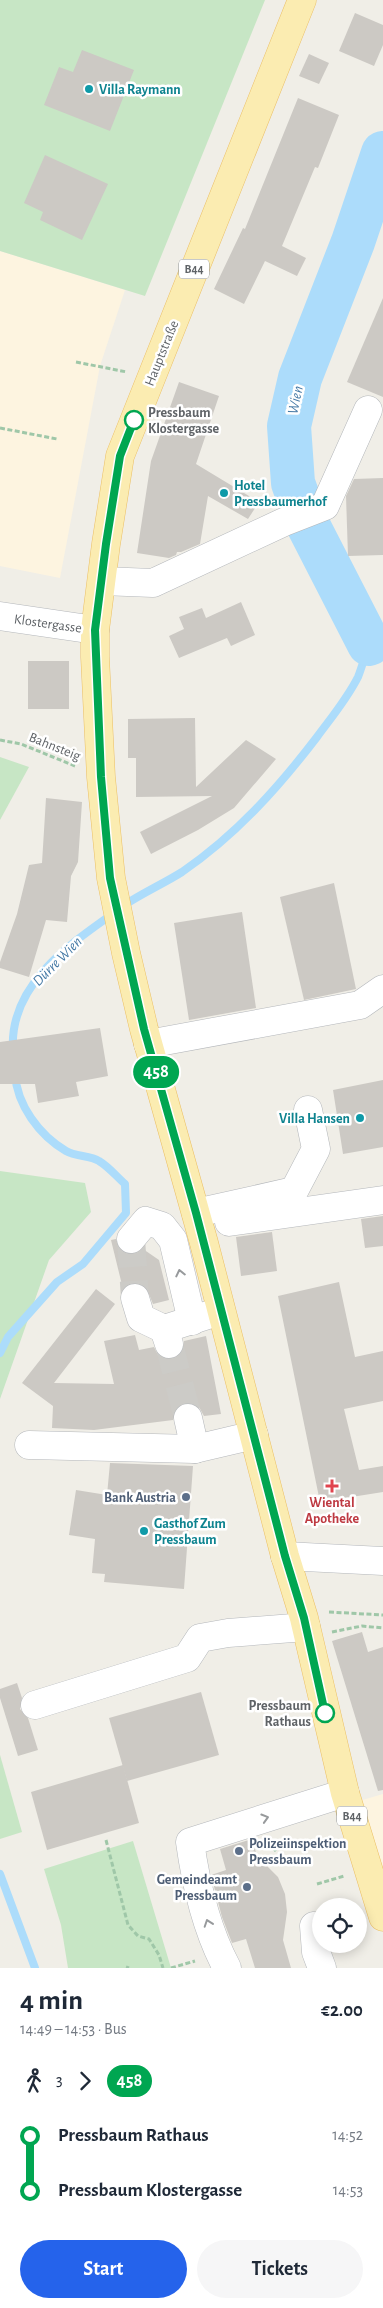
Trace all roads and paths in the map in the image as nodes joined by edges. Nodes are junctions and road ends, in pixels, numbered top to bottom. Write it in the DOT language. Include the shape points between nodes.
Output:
graph roads {
  1 [pos="302,0"];
  2 [pos="76,362"];
  3 [pos="116,370"];
  4 [pos="368,410"];
  5 [pos="0,428"];
  6 [pos="57,439"];
  7 [pos="102,581"];
  8 [pos="0,616"];
  9 [pos="95,630"];
  10 [pos="0,740"];
  11 [pos="101,777"];
  12 [pos="383,989"];
  13 [pos="148,1044"];
  14 [pos="308,1110"];
  15 [pos="383,1200"];
  16 [pos="198,1220"];
  17 [pos="130,1239"];
  18 [pos="135,1298"];
  19 [pos="222,1311"];
  20 [pos="192,1321"];
  21 [pos="188,1418"];
  22 [pos="254,1435"];
  23 [pos="29,1446"];
  24 [pos="195,1449"];
  25 [pos="285,1556"];
  26 [pos="383,1561"];
  27 [pos="383,1614"];
  28 [pos="306,1627"];
  29 [pos="383,1628"];
  30 [pos="35,1705"];
  31 [pos="345,1793"];
  32 [pos="106,1840"];
  33 [pos="379,1890"];
  34 [pos="383,1918"];
  35 [pos="316,1953"];
  36 [pos="182,1966"];
  37 [pos="163,1968"];
  38 [pos="171,1968"];
  39 [pos="227,1968"];
  40 [pos="322,1968"];
  1 -- 7 [label="main road, Hauptstraße / B44" via="120,456"];
  2 -- 3 [label="path"];
  4 -- 7 [label="street" via="325,506 153,583"];
  5 -- 6 [label="path"];
  7 -- 9 [label="main road, Hauptstraße / B44"];
  8 -- 9 [label="street, Klostergasse"];
  9 -- 11 [label="main road, Hauptstraße / B44"];
  10 -- 11 [label="path, Bahnsteig" via="21,744"];
  11 -- 13 [label="main road, Hauptstraße / B44" via="110,878"];
  12 -- 13 [label="street" via="360,1005"];
  13 -- 16 [label="main road, Hauptstraße / B44"];
  14 -- 16 [label="street" via="316,1149 294,1191"];
  15 -- 16 [label="street"];
  16 -- 19 [label="main road, Hauptstraße / B44"];
  20 -- 17 [label="street, one-way" via="173,1240 162,1226 146,1222"];
  18 -- 20 [label="street" via="141,1318 167,1337"];
  19 -- 20 [label="street"];
  19 -- 22 [label="main road, Hauptstraße / B44"];
  21 -- 24 [label="street"];
  22 -- 24 [label="street"];
  22 -- 25 [label="main road, Hauptstraße / B44"];
  23 -- 24 [label="street"];
  25 -- 26 [label="street"];
  25 -- 28 [label="main road, Hauptstraße / B44"];
  27 -- 28 [label="path" via="333,1611"];
  28 -- 29 [label="path"];
  28 -- 30 [label="street" via="200,1638 187,1658"];
  28 -- 31 [label="main road, Hauptstraße / B44"];
  31 -- 33 [label="main road, Hauptstraße / B44"];
  39 -- 31 [label="street, one-way" via="218,1952 196,1887 190,1842"];
  32 -- 37 [label="path" via="128,1925 138,1936 149,1939"];
  33 -- 34 [label="main road, Hauptstraße / B44"];
  35 -- 40 [label="street"];
  36 -- 38 [label="path"];
}
